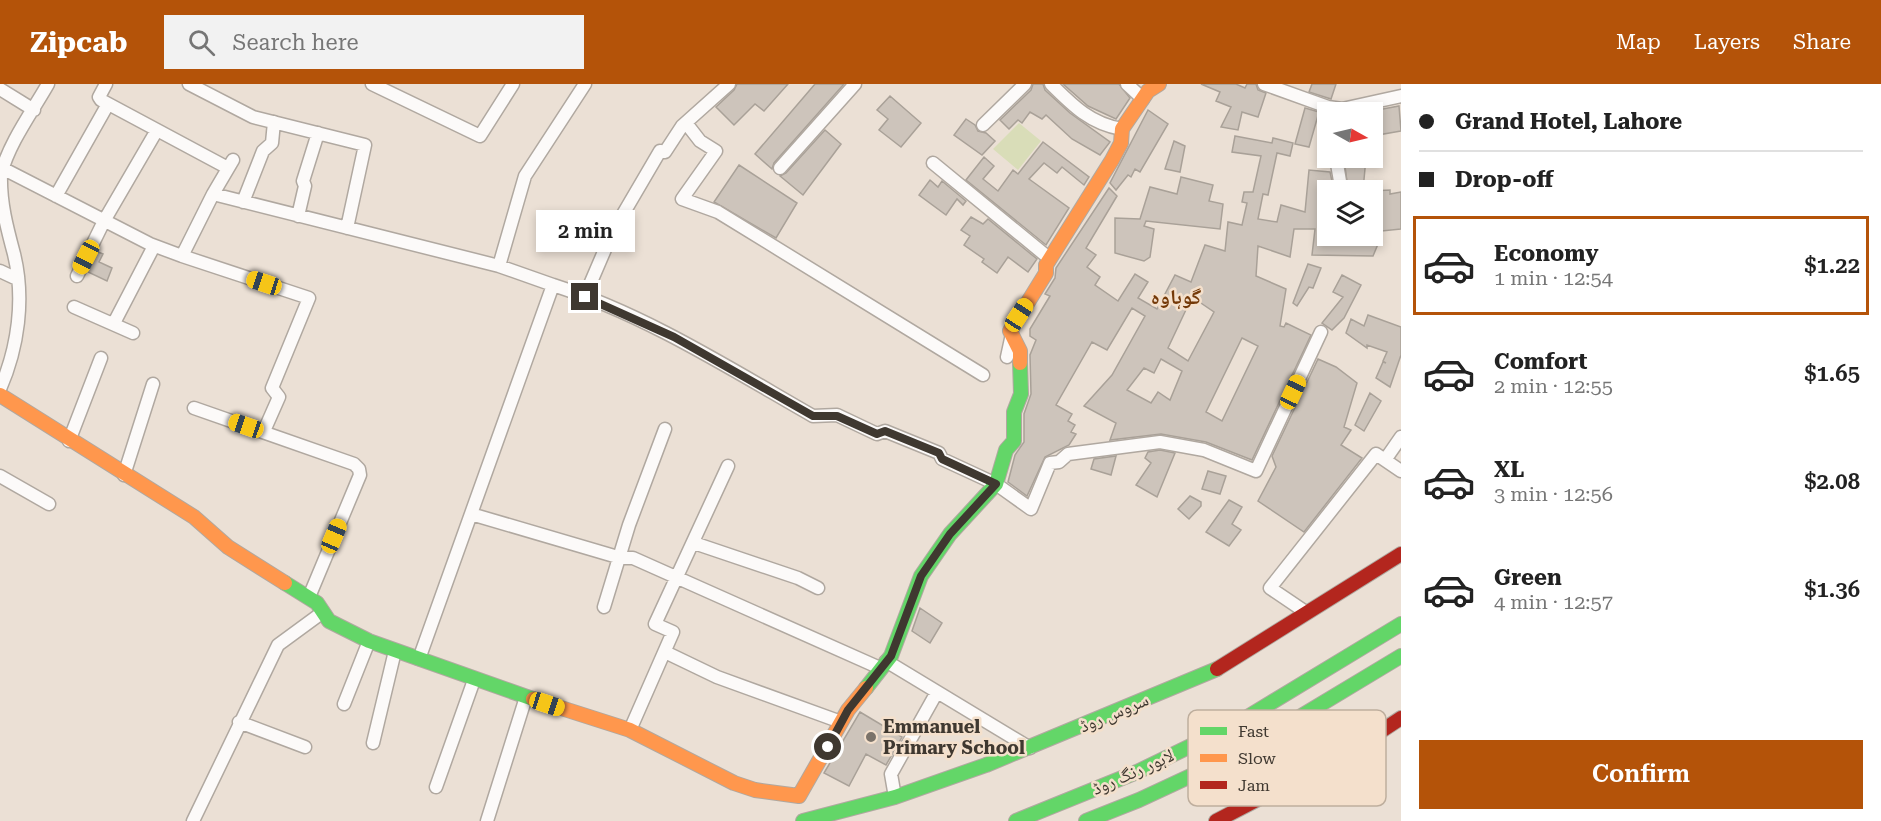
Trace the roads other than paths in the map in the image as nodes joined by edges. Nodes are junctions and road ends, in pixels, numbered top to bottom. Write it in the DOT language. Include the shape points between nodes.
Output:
graph roads {
  1 [pos="48,84"];
  2 [pos="106,84"];
  3 [pos="189,84"];
  4 [pos="372,84"];
  5 [pos="513,84"];
  6 [pos="585,84"];
  7 [pos="729,84"];
  8 [pos="855,84"];
  9 [pos="1025,84"];
  10 [pos="1052,84"];
  11 [pos="1126,84"];
  12 [pos="1159,84"];
  13 [pos="1264,84"];
  14 [pos="0,89"];
  15 [pos="1401,96"];
  16 [pos="1143,99"];
  17 [pos="1374,102"];
  18 [pos="108,104"];
  19 [pos="1317,105"];
  20 [pos="34,110"];
  21 [pos="274,122"];
  22 [pos="686,123"];
  23 [pos="983,125"];
  24 [pos="1122,129"];
  25 [pos="158,130"];
  26 [pos="318,133"];
  27 [pos="933,163"];
  28 [pos="2,168"];
  29 [pos="780,168"];
  30 [pos="213,194"];
  31 [pos="56,196"];
  32 [pos="243,202"];
  33 [pos="298,216"];
  34 [pos="104,221"];
  35 [pos="347,228"];
  36 [pos="154,246"];
  37 [pos="182,256"];
  38 [pos="1050,260"];
  39 [pos="499,266"];
  40 [pos="0,271"];
  41 [pos="76,276"];
  42 [pos="17,279"];
  43 [pos="553,285"];
  44 [pos="585,297"];
  45 [pos="74,307"];
  46 [pos="114,323"];
  47 [pos="1321,332"];
  48 [pos="134,333"];
  49 [pos="1012,334"];
  50 [pos="1006,357"];
  51 [pos="101,358"];
  52 [pos="983,375"];
  53 [pos="153,384"];
  54 [pos="0,389"];
  55 [pos="0,395"];
  56 [pos="194,408"];
  57 [pos="665,429"];
  58 [pos="264,432"];
  59 [pos="1401,437"];
  60 [pos="69,441"];
  61 [pos="1385,460"];
  62 [pos="728,466"];
  63 [pos="1401,471"];
  64 [pos="124,475"];
  65 [pos="0,476"];
  66 [pos="996,484"];
  67 [pos="49,504"];
  68 [pos="471,514"];
  69 [pos="694,543"];
  70 [pos="1401,554"];
  71 [pos="621,558"];
  72 [pos="677,578"];
  73 [pos="818,588"];
  74 [pos="309,597"];
  75 [pos="604,608"];
  76 [pos="323,612"];
  77 [pos="1307,613"];
  78 [pos="1401,624"];
  79 [pos="369,641"];
  80 [pos="394,651"];
  81 [pos="665,652"];
  82 [pos="1401,656"];
  83 [pos="419,659"];
  84 [pos="883,665"];
  85 [pos="474,680"];
  86 [pos="937,692"];
  87 [pos="526,698"];
  88 [pos="344,704"];
  89 [pos="1259,710"];
  90 [pos="1311,710"];
  91 [pos="1401,718"];
  92 [pos="239,722"];
  93 [pos="842,723"];
  94 [pos="1386,728"];
  95 [pos="630,730"];
  96 [pos="373,743"];
  97 [pos="305,747"];
  98 [pos="1188,747"];
  99 [pos="1030,748"];
  100 [pos="1188,777"];
  101 [pos="436,788"];
  102 [pos="895,797"];
  103 [pos="1245,806"];
  104 [pos="491,820"];
  105 [pos="193,821"];
  106 [pos="803,821"];
  107 [pos="1017,821"];
  108 [pos="1086,821"];
  109 [pos="1216,821"];
  1 -- 20 [label="street"];
  2 -- 18 [label="street" via="99,97"];
  3 -- 21 [label="street" via="254,117"];
  4 -- 5 [label="street" via="480,136"];
  6 -- 39 [label="street" via="525,176"];
  7 -- 22 [label="street"];
  8 -- 29 [label="street"];
  9 -- 23 [label="street"];
  10 -- 24 [label="street" via="1088,118 1102,126"];
  11 -- 16 [label="street"];
  12 -- 16 [label="main road"];
  13 -- 19 [label="street"];
  14 -- 20 [label="street"];
  15 -- 17 [label="street"];
  16 -- 24 [label="main road"];
  18 -- 25 [label="street"];
  18 -- 31 [label="street"];
  20 -- 28 [label="street"];
  21 -- 26 [label="street"];
  21 -- 32 [label="street" via="272,143 262,151"];
  22 -- 44 [label="street" via="665,152 660,151 612,233"];
  22 -- 52 [label="street" via="700,141 716,151 682,199 718,212"];
  24 -- 38 [label="main road" via="1113,160"];
  25 -- 30 [label="street" via="230,164"];
  25 -- 34 [label="street"];
  26 -- 33 [label="street" via="303,181"];
  26 -- 35 [label="street" via="365,145"];
  27 -- 38 [label="street"];
  28 -- 31 [label="street"];
  28 -- 42 [label="street" via="3,223 14,254"];
  30 -- 32 [label="street"];
  30 -- 37 [label="street"];
  31 -- 34 [label="street"];
  32 -- 33 [label="street"];
  33 -- 35 [label="street"];
  34 -- 36 [label="street"];
  34 -- 41 [label="street"];
  35 -- 39 [label="street"];
  36 -- 37 [label="street"];
  36 -- 46 [label="street"];
  37 -- 58 [label="street" via="309,298 272,388 279,397"];
  38 -- 49 [label="main road" via="1013,325"];
  39 -- 43 [label="street"];
  40 -- 42 [label="street"];
  42 -- 54 [label="street" via="18,324 12,360"];
  43 -- 44 [label="street"];
  43 -- 68 [label="street"];
  44 -- 66 [label="street" via="674,337 813,416 837,416 877,434 885,431 939,453 942,459"];
  45 -- 46 [label="street"];
  46 -- 48 [label="street"];
  47 -- 66 [label="street" via="1256,471 1204,450 1160,442 1068,454 1059,462 1050,463 1031,509"];
  49 -- 50 [label="street"];
  49 -- 66 [label="main road" via="1020,351 1021,394 1014,412 1014,441 1006,450"];
  51 -- 60 [label="street"];
  53 -- 64 [label="street"];
  55 -- 60 [label="main road"];
  56 -- 58 [label="street"];
  57 -- 71 [label="street" via="629,525"];
  58 -- 74 [label="street" via="360,469"];
  59 -- 61 [label="street"];
  60 -- 64 [label="main road"];
  61 -- 63 [label="street"];
  61 -- 77 [label="street" via="1376,454 1270,588"];
  62 -- 69 [label="street"];
  64 -- 74 [label="main road" via="194,517 228,547"];
  65 -- 67 [label="street"];
  66 -- 84 [label="main road" via="950,534 921,576 891,656"];
  68 -- 71 [label="street"];
  68 -- 83 [label="street"];
  69 -- 72 [label="street"];
  69 -- 73 [label="street"];
  70 -- 77 [label="main road, سروس روڈ"];
  71 -- 72 [label="street" via="633,558"];
  71 -- 75 [label="street"];
  72 -- 81 [label="street" via="654,624 673,633"];
  72 -- 84 [label="street"];
  74 -- 76 [label="main road"];
  76 -- 79 [label="main road" via="336,625"];
  76 -- 92 [label="street" via="278,645"];
  77 -- 99 [label="main road, سروس روڈ" via="1218,669"];
  78 -- 89 [label="main road, لاہور رنگ روڈ"];
  79 -- 80 [label="main road"];
  79 -- 88 [label="street"];
  80 -- 83 [label="main road"];
  80 -- 96 [label="street"];
  81 -- 93 [label="street" via="717,677"];
  81 -- 95 [label="street"];
  82 -- 90 [label="main road, لاہور رنگ روڈ"];
  83 -- 85 [label="main road"];
  84 -- 86 [label="street"];
  84 -- 93 [label="main road"];
  85 -- 87 [label="main road"];
  85 -- 101 [label="street"];
  86 -- 99 [label="street"];
  86 -- 102 [label="street" via="891,774"];
  87 -- 95 [label="main road"];
  87 -- 104 [label="street"];
  91 -- 94 [label="main road"];
  92 -- 97 [label="street"];
  92 -- 105 [label="street"];
  93 -- 95 [label="main road" via="799,796 734,783"];
  98 -- 107 [label="main road, لاہور رنگ روڈ"];
  99 -- 102 [label="main road, سروس روڈ"];
  100 -- 108 [label="main road, لاہور رنگ روڈ"];
  102 -- 106 [label="main road, سروس روڈ"];
  103 -- 109 [label="main road"];
}
